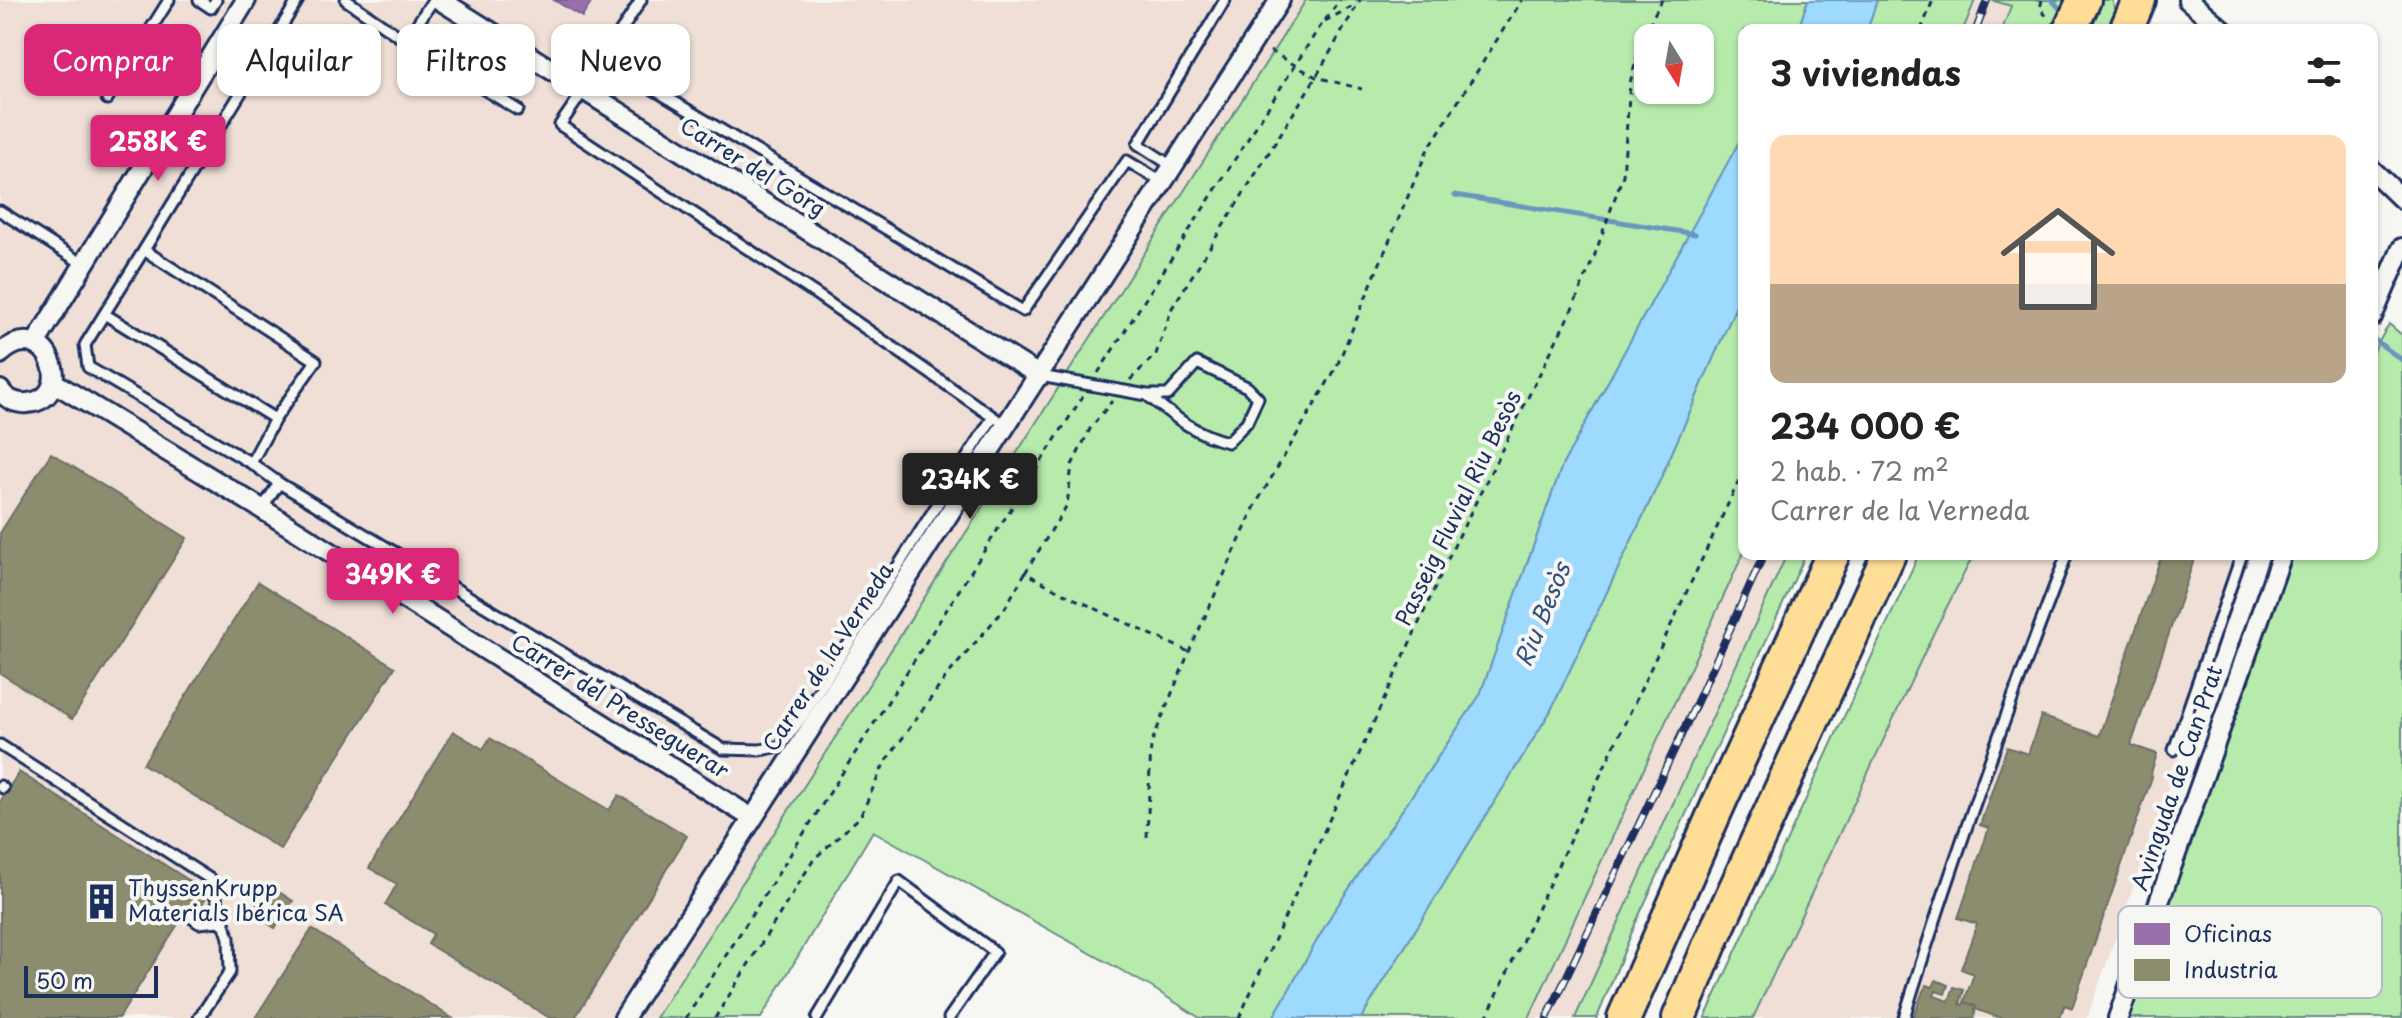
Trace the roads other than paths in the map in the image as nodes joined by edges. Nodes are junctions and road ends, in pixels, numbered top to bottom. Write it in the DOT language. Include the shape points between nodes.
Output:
graph roads {
  1 [pos="169,0"];
  2 [pos="199,0"];
  3 [pos="216,0"];
  4 [pos="246,0"];
  5 [pos="298,0"];
  6 [pos="346,0"];
  7 [pos="433,0"];
  8 [pos="440,0"];
  9 [pos="641,0"];
  10 [pos="1225,0"];
  11 [pos="1280,0"];
  12 [pos="2084,0"];
  13 [pos="2188,0"];
  14 [pos="417,24"];
  15 [pos="2060,24"];
  16 [pos="2216,24"];
  17 [pos="397,35"];
  18 [pos="551,69"];
  19 [pos="495,96"];
  20 [pos="580,96"];
  21 [pos="594,96"];
  22 [pos="107,99"];
  23 [pos="518,110"];
  24 [pos="1167,174"];
  25 [pos="2378,176"];
  26 [pos="2402,199"];
  27 [pos="0,211"];
  28 [pos="2402,248"];
  29 [pos="144,250"];
  30 [pos="83,264"];
  31 [pos="2378,304"];
  32 [pos="106,315"];
  33 [pos="35,344"];
  34 [pos="0,353"];
  35 [pos="1040,376"];
  36 [pos="53,382"];
  37 [pos="1,394"];
  38 [pos="1147,395"];
  39 [pos="275,419"];
  40 [pos="1000,421"];
  41 [pos="251,463"];
  42 [pos="279,483"];
  43 [pos="262,509"];
  44 [pos="1830,560"];
  45 [pos="1886,560"];
  46 [pos="2065,560"];
  47 [pos="2240,560"];
  48 [pos="2280,560"];
  49 [pos="0,745"];
  50 [pos="2174,750"];
  51 [pos="752,818"];
  52 [pos="2158,906"];
  53 [pos="185,913"];
  54 [pos="225,925"];
  55 [pos="2125,998"];
  56 [pos="199,1018"];
  57 [pos="624,1018"];
  58 [pos="817,1018"];
  59 [pos="949,1018"];
  60 [pos="1624,1018"];
  61 [pos="1679,1018"];
  62 [pos="1904,1018"];
  63 [pos="2118,1018"];
  1 -- 22 [label="lane"];
  2 -- 3 [label="lane" via="211,8"];
  4 -- 30 [label="street"];
  5 -- 29 [label="lane"];
  6 -- 17 [label="lane"];
  7 -- 14 [label="lane"];
  8 -- 18 [label="street, Carrer del Gorg"];
  9 -- 24 [label="lane" via="603,59 1023,311 1127,161"];
  10 -- 24 [label="lane" via="1138,144"];
  11 -- 24 [label="street, Carrer de la Verneda"];
  12 -- 15 [label="highway"];
  13 -- 16 [label="street"];
  19 -- 23 [label="lane"];
  20 -- 40 [label="lane" via="560,125"];
  21 -- 35 [label="street, Carrer del Gorg"];
  24 -- 35 [label="street, Carrer de la Verneda"];
  25 -- 26 [label="street"];
  27 -- 30 [label="lane"];
  28 -- 31 [label="street"];
  29 -- 32 [label="lane"];
  29 -- 39 [label="lane" via="316,361"];
  30 -- 33 [label="street"];
  32 -- 39 [label="lane"];
  32 -- 41 [label="lane" via="85,345 88,367"];
  33 -- 34 [label="street" via="20,342"];
  33 -- 36 [label="street" via="52,360"];
  35 -- 38 [label="lane"];
  35 -- 40 [label="street, Carrer de la Verneda"];
  36 -- 37 [label="street" via="44,396 26,403"];
  36 -- 43 [label="street, Carrer del Presseguerar"];
  38 -- 38 [label="lane" via="1209,438 1228,442 1247,422 1258,398 1247,387 1197,363 1168,395"];
  39 -- 41 [label="lane"];
  40 -- 42 [label="lane" via="781,746 760,750 723,749"];
  40 -- 51 [label="street, Carrer de la Verneda"];
  41 -- 42 [label="lane"];
  42 -- 43 [label="lane"];
  43 -- 51 [label="street, Carrer del Presseguerar"];
  44 -- 60 [label="highway"];
  45 -- 61 [label="highway"];
  46 -- 62 [label="lane" via="2020,674"];
  47 -- 50 [label="lane"];
  48 -- 52 [label="street, Avinguda de Can Prat"];
  49 -- 54 [label="lane" via="210,879"];
  51 -- 57 [label="street, Carrer de la Verneda"];
  53 -- 54 [label="lane" via="199,923"];
  54 -- 56 [label="lane" via="230,972"];
  55 -- 63 [label="street, Avinguda de Can Prat"];
  58 -- 59 [label="lane" via="899,881 995,952"];
}
